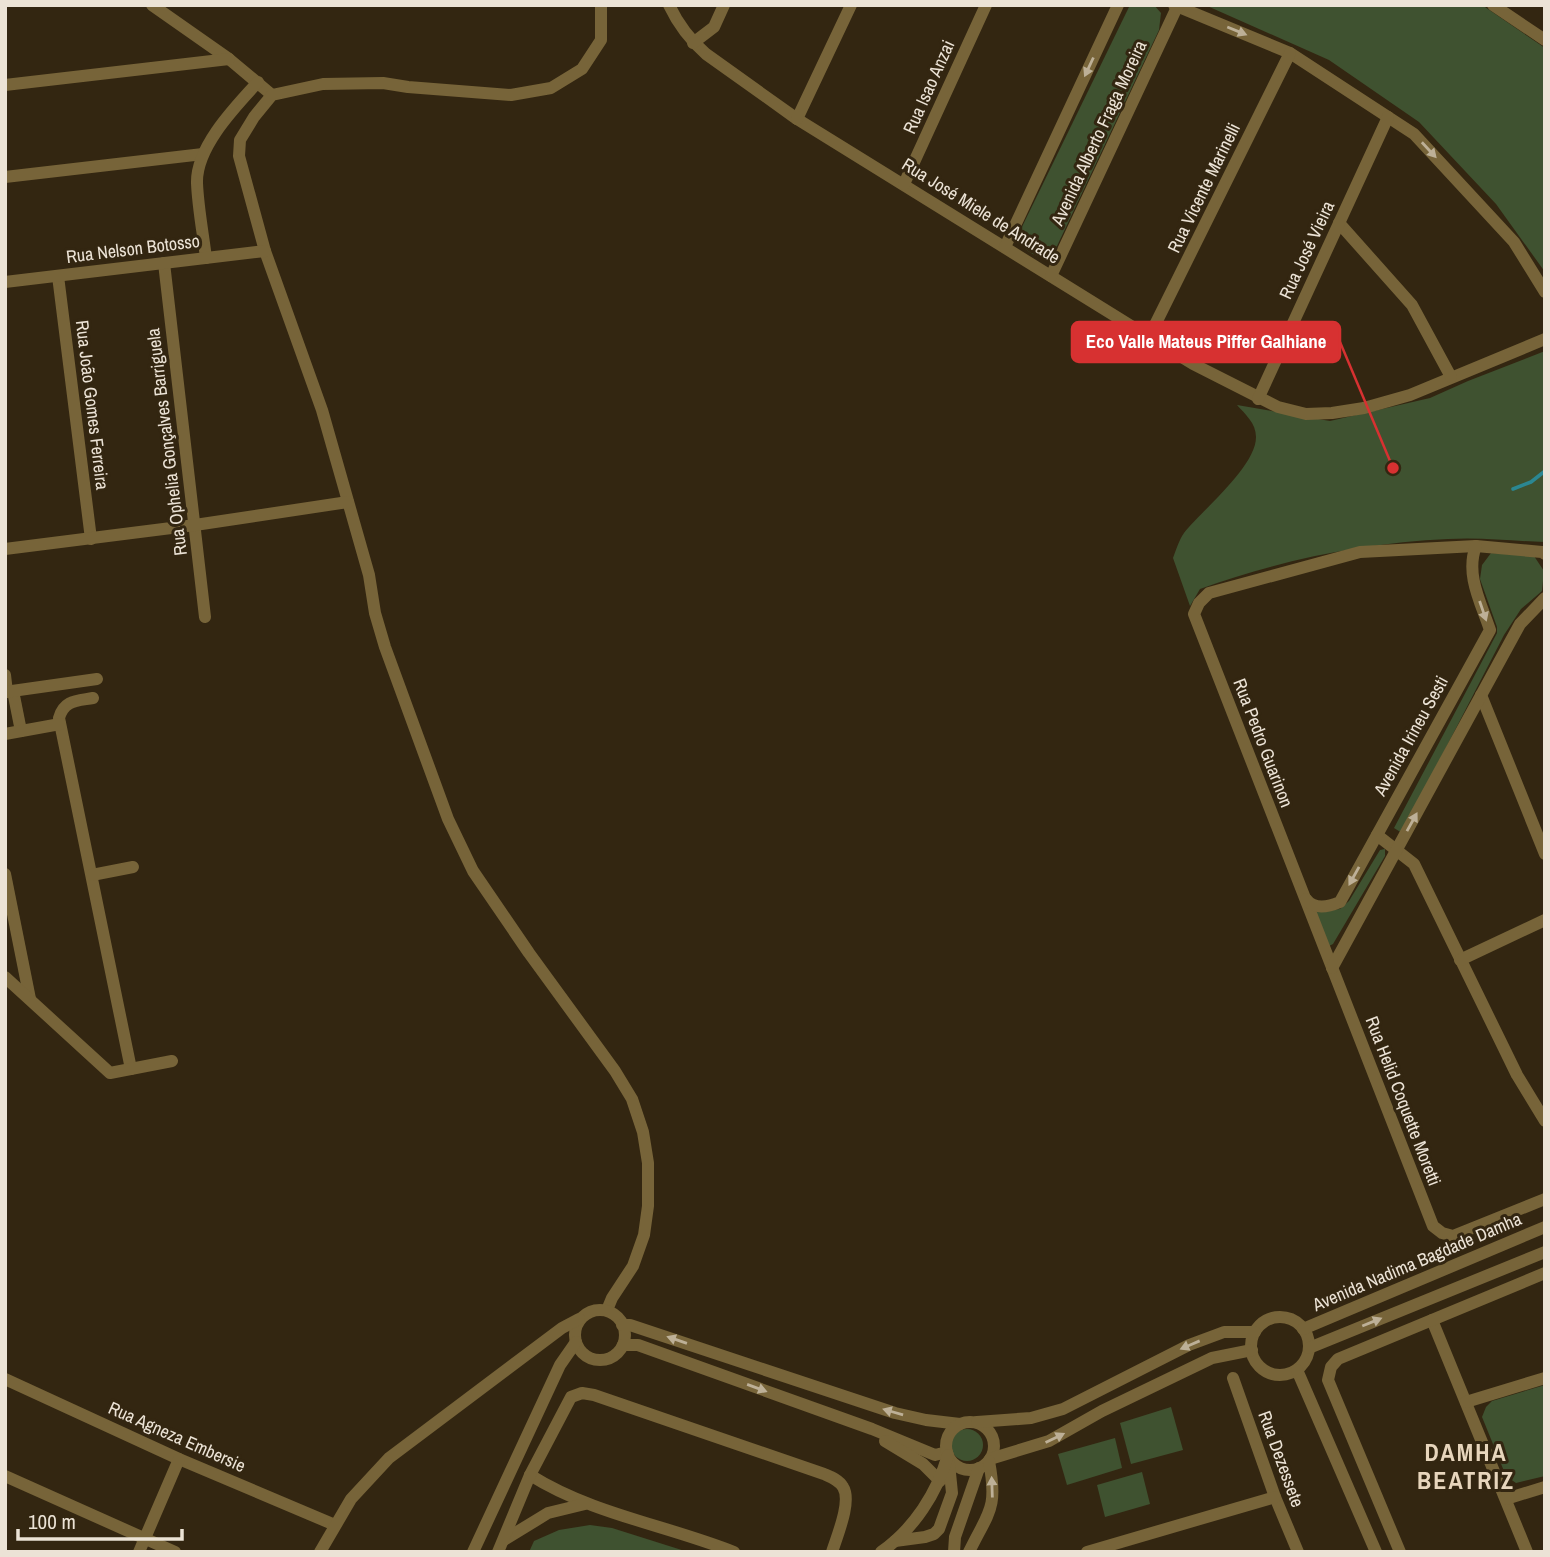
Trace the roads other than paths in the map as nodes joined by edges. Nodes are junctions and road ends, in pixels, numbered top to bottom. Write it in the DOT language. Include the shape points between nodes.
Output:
graph roads {
  1 [pos="152,5"];
  2 [pos="601,5"];
  3 [pos="669,5"];
  4 [pos="724,5"];
  5 [pos="851,5"];
  6 [pos="985,5"];
  7 [pos="1118,5"];
  8 [pos="1493,5"];
  9 [pos="1176,6"];
  10 [pos="1545,40"];
  11 [pos="693,43"];
  12 [pos="1290,53"];
  13 [pos="229,60"];
  14 [pos="258,82"];
  15 [pos="5,85"];
  16 [pos="272,96"];
  17 [pos="1388,117"];
  18 [pos="797,118"];
  19 [pos="203,154"];
  20 [pos="5,177"];
  21 [pos="905,184"];
  22 [pos="1339,223"];
  23 [pos="1005,247"];
  24 [pos="265,251"];
  25 [pos="206,258"];
  26 [pos="164,263"];
  27 [pos="58,276"];
  28 [pos="1051,276"];
  29 [pos="5,282"];
  30 [pos="1545,292"];
  31 [pos="1149,337"];
  32 [pos="1545,339"];
  33 [pos="1451,377"];
  34 [pos="1258,399"];
  35 [pos="348,502"];
  36 [pos="195,525"];
  37 [pos="91,539"];
  38 [pos="1476,545"];
  39 [pos="5,549"];
  40 [pos="1545,554"];
  41 [pos="1545,598"];
  42 [pos="205,617"];
  43 [pos="5,675"];
  44 [pos="97,679"];
  45 [pos="9,692"];
  46 [pos="1481,695"];
  47 [pos="93,698"];
  48 [pos="60,723"];
  49 [pos="6,731"];
  50 [pos="21,731"];
  51 [pos="1377,835"];
  52 [pos="1398,849"];
  53 [pos="1545,854"];
  54 [pos="133,867"];
  55 [pos="5,874"];
  56 [pos="92,875"];
  57 [pos="1304,897"];
  58 [pos="1545,920"];
  59 [pos="1460,960"];
  60 [pos="1332,968"];
  61 [pos="5,977"];
  62 [pos="30,999"];
  63 [pos="172,1061"];
  64 [pos="131,1069"];
  65 [pos="1545,1121"];
  66 [pos="1545,1199"];
  67 [pos="1545,1227"];
  68 [pos="1545,1252"];
  69 [pos="1545,1273"];
  70 [pos="607,1310"];
  71 [pos="579,1320"];
  72 [pos="1432,1320"];
  73 [pos="622,1325"];
  74 [pos="1303,1329"];
  75 [pos="1255,1332"];
  76 [pos="552,1337"];
  77 [pos="575,1340"];
  78 [pos="623,1345"];
  79 [pos="1309,1348"];
  80 [pos="1252,1350"];
  81 [pos="588,1358"];
  82 [pos="560,1364"];
  83 [pos="1297,1370"];
  84 [pos="1233,1378"];
  85 [pos="1545,1378"];
  86 [pos="5,1379"];
  87 [pos="1466,1402"];
  88 [pos="977,1422"];
  89 [pos="960,1423"];
  90 [pos="872,1429"];
  91 [pos="948,1456"];
  92 [pos="179,1459"];
  93 [pos="986,1463"];
  94 [pos="530,1475"];
  95 [pos="5,1476"];
  96 [pos="946,1483"];
  97 [pos="1545,1487"];
  98 [pos="973,1490"];
  99 [pos="1275,1497"];
  100 [pos="1506,1499"];
  101 [pos="585,1504"];
  102 [pos="335,1525"];
  103 [pos="145,1538"];
  104 [pos="895,1542"];
  105 [pos="500,1546"];
  106 [pos="139,1552"];
  107 [pos="175,1552"];
  108 [pos="320,1552"];
  109 [pos="473,1552"];
  110 [pos="734,1552"];
  111 [pos="832,1552"];
  112 [pos="881,1552"];
  113 [pos="954,1552"];
  114 [pos="969,1552"];
  115 [pos="1087,1552"];
  116 [pos="1298,1552"];
  117 [pos="1376,1552"];
  118 [pos="1400,1552"];
  119 [pos="1527,1552"];
  1 -- 13 [label="street"];
  2 -- 16 [label="street" via="601,40 582,69 551,88 511,96 383,83 323,84"];
  3 -- 11 [label="street, Rua José Miele de Andrade"];
  4 -- 11 [label="street" via="714,27"];
  5 -- 18 [label="street"];
  6 -- 21 [label="street, Rua Isao Anzai"];
  7 -- 23 [label="street, Avenida Alberto Fraga Moreira, one-way"];
  8 -- 10 [label="street"];
  9 -- 12 [label="street, one-way"];
  9 -- 28 [label="street, Avenida Alberto Fraga Moreira"];
  11 -- 18 [label="street, Rua José Miele de Andrade"];
  12 -- 17 [label="street"];
  12 -- 31 [label="street, Rua Vicente Marinelli"];
  13 -- 14 [label="street"];
  13 -- 15 [label="street"];
  14 -- 16 [label="street"];
  14 -- 19 [label="street" via="223,122"];
  16 -- 24 [label="street" via="240,140 239,156"];
  17 -- 22 [label="street, Rua José Vieira"];
  17 -- 30 [label="street, one-way" via="1414,134 1514,242"];
  18 -- 21 [label="street, Rua José Miele de Andrade"];
  19 -- 20 [label="street"];
  19 -- 25 [label="street" via="197,181"];
  21 -- 23 [label="street, Rua José Miele de Andrade"];
  22 -- 33 [label="street" via="1412,305"];
  22 -- 34 [label="street, Rua José Vieira"];
  23 -- 28 [label="street, Rua José Miele de Andrade"];
  24 -- 25 [label="street, Rua Nelson Botosso"];
  24 -- 35 [label="street" via="322,410"];
  25 -- 26 [label="street, Rua Nelson Botosso"];
  26 -- 27 [label="street, Rua Nelson Botosso"];
  26 -- 36 [label="street, Rua Ophelia Gonçalves Barriguela"];
  27 -- 29 [label="street, Rua Nelson Botosso"];
  27 -- 37 [label="street, Rua João Gomes Ferreira"];
  28 -- 31 [label="street, Rua José Miele de Andrade"];
  31 -- 34 [label="street, Rua José Miele de Andrade"];
  32 -- 33 [label="street, Rua José Miele de Andrade"];
  33 -- 34 [label="street, Rua José Miele de Andrade" via="1410,396 1332,413 1306,414"];
  35 -- 36 [label="street"];
  35 -- 70 [label="street" via="385,648 448,819 473,871 632,1099 643,1132 648,1163 644,1235 633,1266"];
  36 -- 37 [label="street"];
  36 -- 42 [label="street, Rua Ophelia Gonçalves Barriguela"];
  37 -- 39 [label="street"];
  38 -- 40 [label="street"];
  38 -- 51 [label="street, Avenida Irineu Sesti, one-way" via="1472,579 1490,630"];
  38 -- 57 [label="street, Rua Pedro Guarinon" via="1360,552 1209,593 1199,603 1194,614"];
  41 -- 46 [label="street" via="1520,624"];
  43 -- 45 [label="street"];
  44 -- 45 [label="street"];
  45 -- 50 [label="street"];
  52 -- 46 [label="street, one-way"];
  46 -- 53 [label="street"];
  47 -- 48 [label="street" via="65,705"];
  48 -- 50 [label="street"];
  48 -- 56 [label="street"];
  49 -- 50 [label="street"];
  51 -- 52 [label="street"];
  51 -- 57 [label="street, Avenida Irineu Sesti, one-way" via="1340,902 1318,906"];
  52 -- 59 [label="street" via="1414,864"];
  52 -- 60 [label="street"];
  54 -- 56 [label="street"];
  55 -- 62 [label="street"];
  56 -- 64 [label="street"];
  57 -- 60 [label="street, Rua Pedro Guarinon"];
  58 -- 59 [label="street"];
  59 -- 65 [label="street"];
  60 -- 66 [label="street, Rua Helid Coquette Moretti" via="1433,1226 1453,1236"];
  61 -- 62 [label="street"];
  62 -- 64 [label="street" via="110,1073"];
  63 -- 64 [label="street"];
  67 -- 74 [label="street, Avenida Nadima Bagdade Damha"];
  79 -- 68 [label="street, Avenida Nadima Bagdade Damha, one-way"];
  69 -- 72 [label="street"];
  70 -- 71 [label="street" via="592,1311"];
  70 -- 73 [label="street"];
  71 -- 76 [label="street"];
  71 -- 77 [label="street"];
  72 -- 87 [label="street"];
  72 -- 118 [label="street" via="1338,1359 1328,1380"];
  73 -- 78 [label="street"];
  89 -- 73 [label="street, one-way" via="895,1413"];
  74 -- 75 [label="street" via="1279,1317 1269,1319"];
  74 -- 79 [label="street"];
  75 -- 80 [label="street"];
  75 -- 88 [label="street, one-way" via="1224,1332 1189,1345 1063,1409 1031,1418"];
  76 -- 77 [label="street"];
  76 -- 102 [label="street" via="389,1458 360,1487"];
  77 -- 81 [label="street"];
  77 -- 82 [label="street"];
  78 -- 81 [label="street" via="608,1359"];
  78 -- 90 [label="street, one-way" via="638,1345"];
  79 -- 83 [label="street"];
  80 -- 83 [label="street" via="1269,1373"];
  93 -- 80 [label="street, one-way" via="1049,1441 1212,1358"];
  81 -- 82 [label="street"];
  82 -- 109 [label="street"];
  83 -- 117 [label="street"];
  84 -- 99 [label="street, Rua Dezessete"];
  85 -- 87 [label="street"];
  86 -- 92 [label="street, Rua Agneza Embersie"];
  87 -- 100 [label="street"];
  88 -- 89 [label="street"];
  88 -- 93 [label="street" via="994,1442"];
  89 -- 91 [label="street" via="948,1435"];
  90 -- 91 [label="street"];
  90 -- 96 [label="street"];
  91 -- 93 [label="street" via="963,1469"];
  91 -- 96 [label="street"];
  92 -- 102 [label="street, Rua Agneza Embersie"];
  92 -- 103 [label="street"];
  93 -- 98 [label="street"];
  114 -- 93 [label="street, one-way" via="991,1506 994,1487"];
  94 -- 101 [label="street"];
  94 -- 105 [label="street"];
  94 -- 111 [label="street" via="570,1397 594,1395 838,1482 845,1490 846,1504"];
  95 -- 103 [label="street"];
  96 -- 98 [label="street"];
  96 -- 104 [label="street"];
  96 -- 104 [label="street" via="949,1502 939,1529"];
  97 -- 100 [label="street"];
  98 -- 113 [label="street" via="955,1536"];
  99 -- 115 [label="street"];
  99 -- 116 [label="street, Rua Dezessete"];
  100 -- 119 [label="street"];
  101 -- 105 [label="street" via="548,1513"];
  101 -- 110 [label="street"];
  102 -- 108 [label="street"];
  103 -- 106 [label="street"];
  103 -- 107 [label="street"];
  104 -- 112 [label="street"];
}
